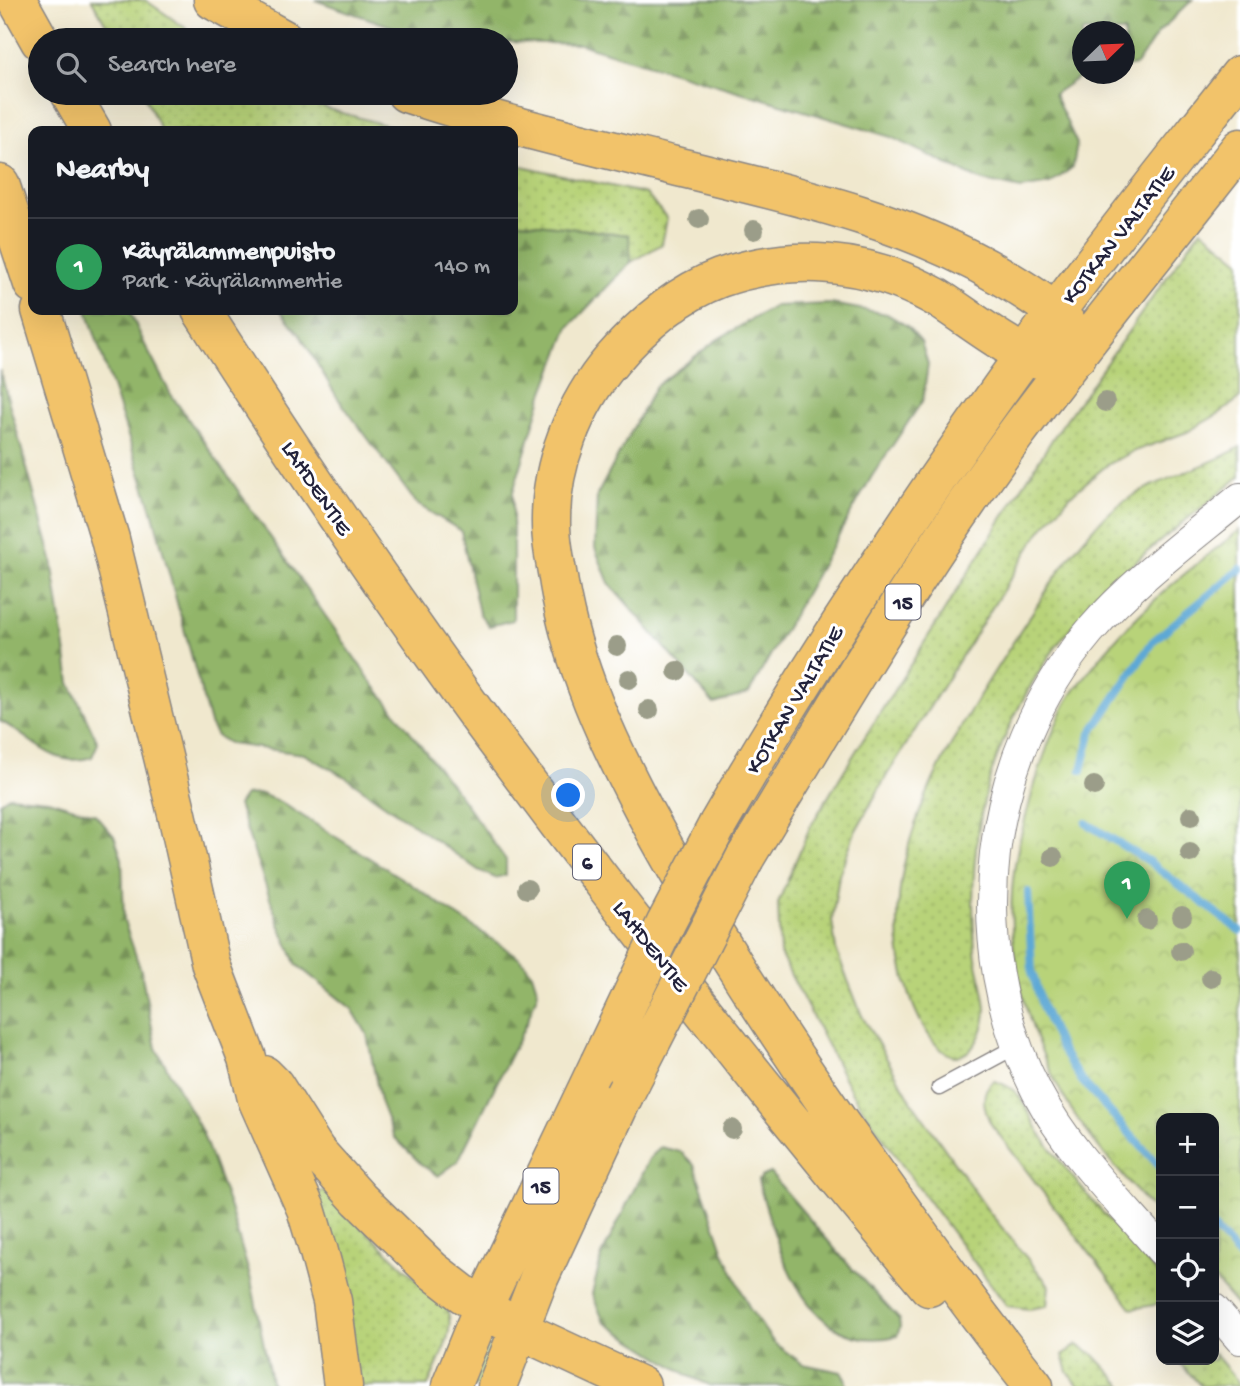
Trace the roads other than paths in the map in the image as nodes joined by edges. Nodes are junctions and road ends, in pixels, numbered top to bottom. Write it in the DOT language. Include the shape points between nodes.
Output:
graph roads {
  1 [pos="17,0"];
  2 [pos="213,0"];
  3 [pos="33,28"];
  4 [pos="263,28"];
  5 [pos="1240,75"];
  6 [pos="77,105"];
  7 [pos="443,105"];
  8 [pos="89,126"];
  9 [pos="1240,148"];
  10 [pos="0,184"];
  11 [pos="28,269"];
  12 [pos="1057,312"];
  13 [pos="43,315"];
  14 [pos="204,315"];
  15 [pos="1024,356"];
  16 [pos="1077,356"];
  17 [pos="1240,498"];
  18 [pos="1017,1046"];
  19 [pos="247,1058"];
  20 [pos="939,1088"];
  21 [pos="1156,1244"];
  22 [pos="483,1307"];
  23 [pos="1219,1315"];
  24 [pos="518,1329"];
  25 [pos="1240,1339"];
  26 [pos="343,1386"];
  27 [pos="451,1386"];
  28 [pos="496,1386"];
  29 [pos="640,1386"];
  30 [pos="1012,1386"];
  31 [pos="1034,1386"];
  1 -- 3 [label="highway"];
  2 -- 4 [label="highway"];
  5 -- 12 [label="highway, KOTKAN VALTATIE / 15"];
  6 -- 8 [label="highway"];
  7 -- 12 [label="highway" via="825,203 911,232 971,259"];
  9 -- 16 [label="highway, KOTKAN VALTATIE / 15"];
  10 -- 11 [label="highway"];
  12 -- 15 [label="highway, KOTKAN VALTATIE / 15"];
  12 -- 16 [label="highway" via="1074,333"];
  13 -- 19 [label="highway" via="110,539 211,965"];
  14 -- 30 [label="highway, LAHDENTIE / 6" via="391,594 594,871 779,1105"];
  15 -- 16 [label="highway" via="1051,361"];
  15 -- 22 [label="highway, KOTKAN VALTATIE / 15, bridge" via="861,589 718,824"];
  15 -- 31 [label="highway" via="932,295 869,270 811,261 750,268 716,280 691,291 652,319 598,376 562,448 551,527 564,611 594,708 664,847 774,1028 979,1317"];
  16 -- 24 [label="highway, KOTKAN VALTATIE / 15, bridge" via="952,526 745,858 624,1096"];
  17 -- 18 [label="street" via="1150,573 1091,631 1059,674 1029,729 1000,813 991,900 1001,994"];
  18 -- 20 [label="lane"];
  18 -- 21 [label="street" via="1038,1093 1067,1138"];
  19 -- 22 [label="highway" via="274,1085 316,1152 359,1199 432,1270"];
  19 -- 26 [label="highway" via="257,1099 320,1252 332,1301"];
  22 -- 24 [label="highway"];
  22 -- 27 [label="highway, KOTKAN VALTATIE / 15"];
  23 -- 25 [label="street"];
  24 -- 28 [label="highway, KOTKAN VALTATIE / 15"];
  24 -- 29 [label="highway"];
}
